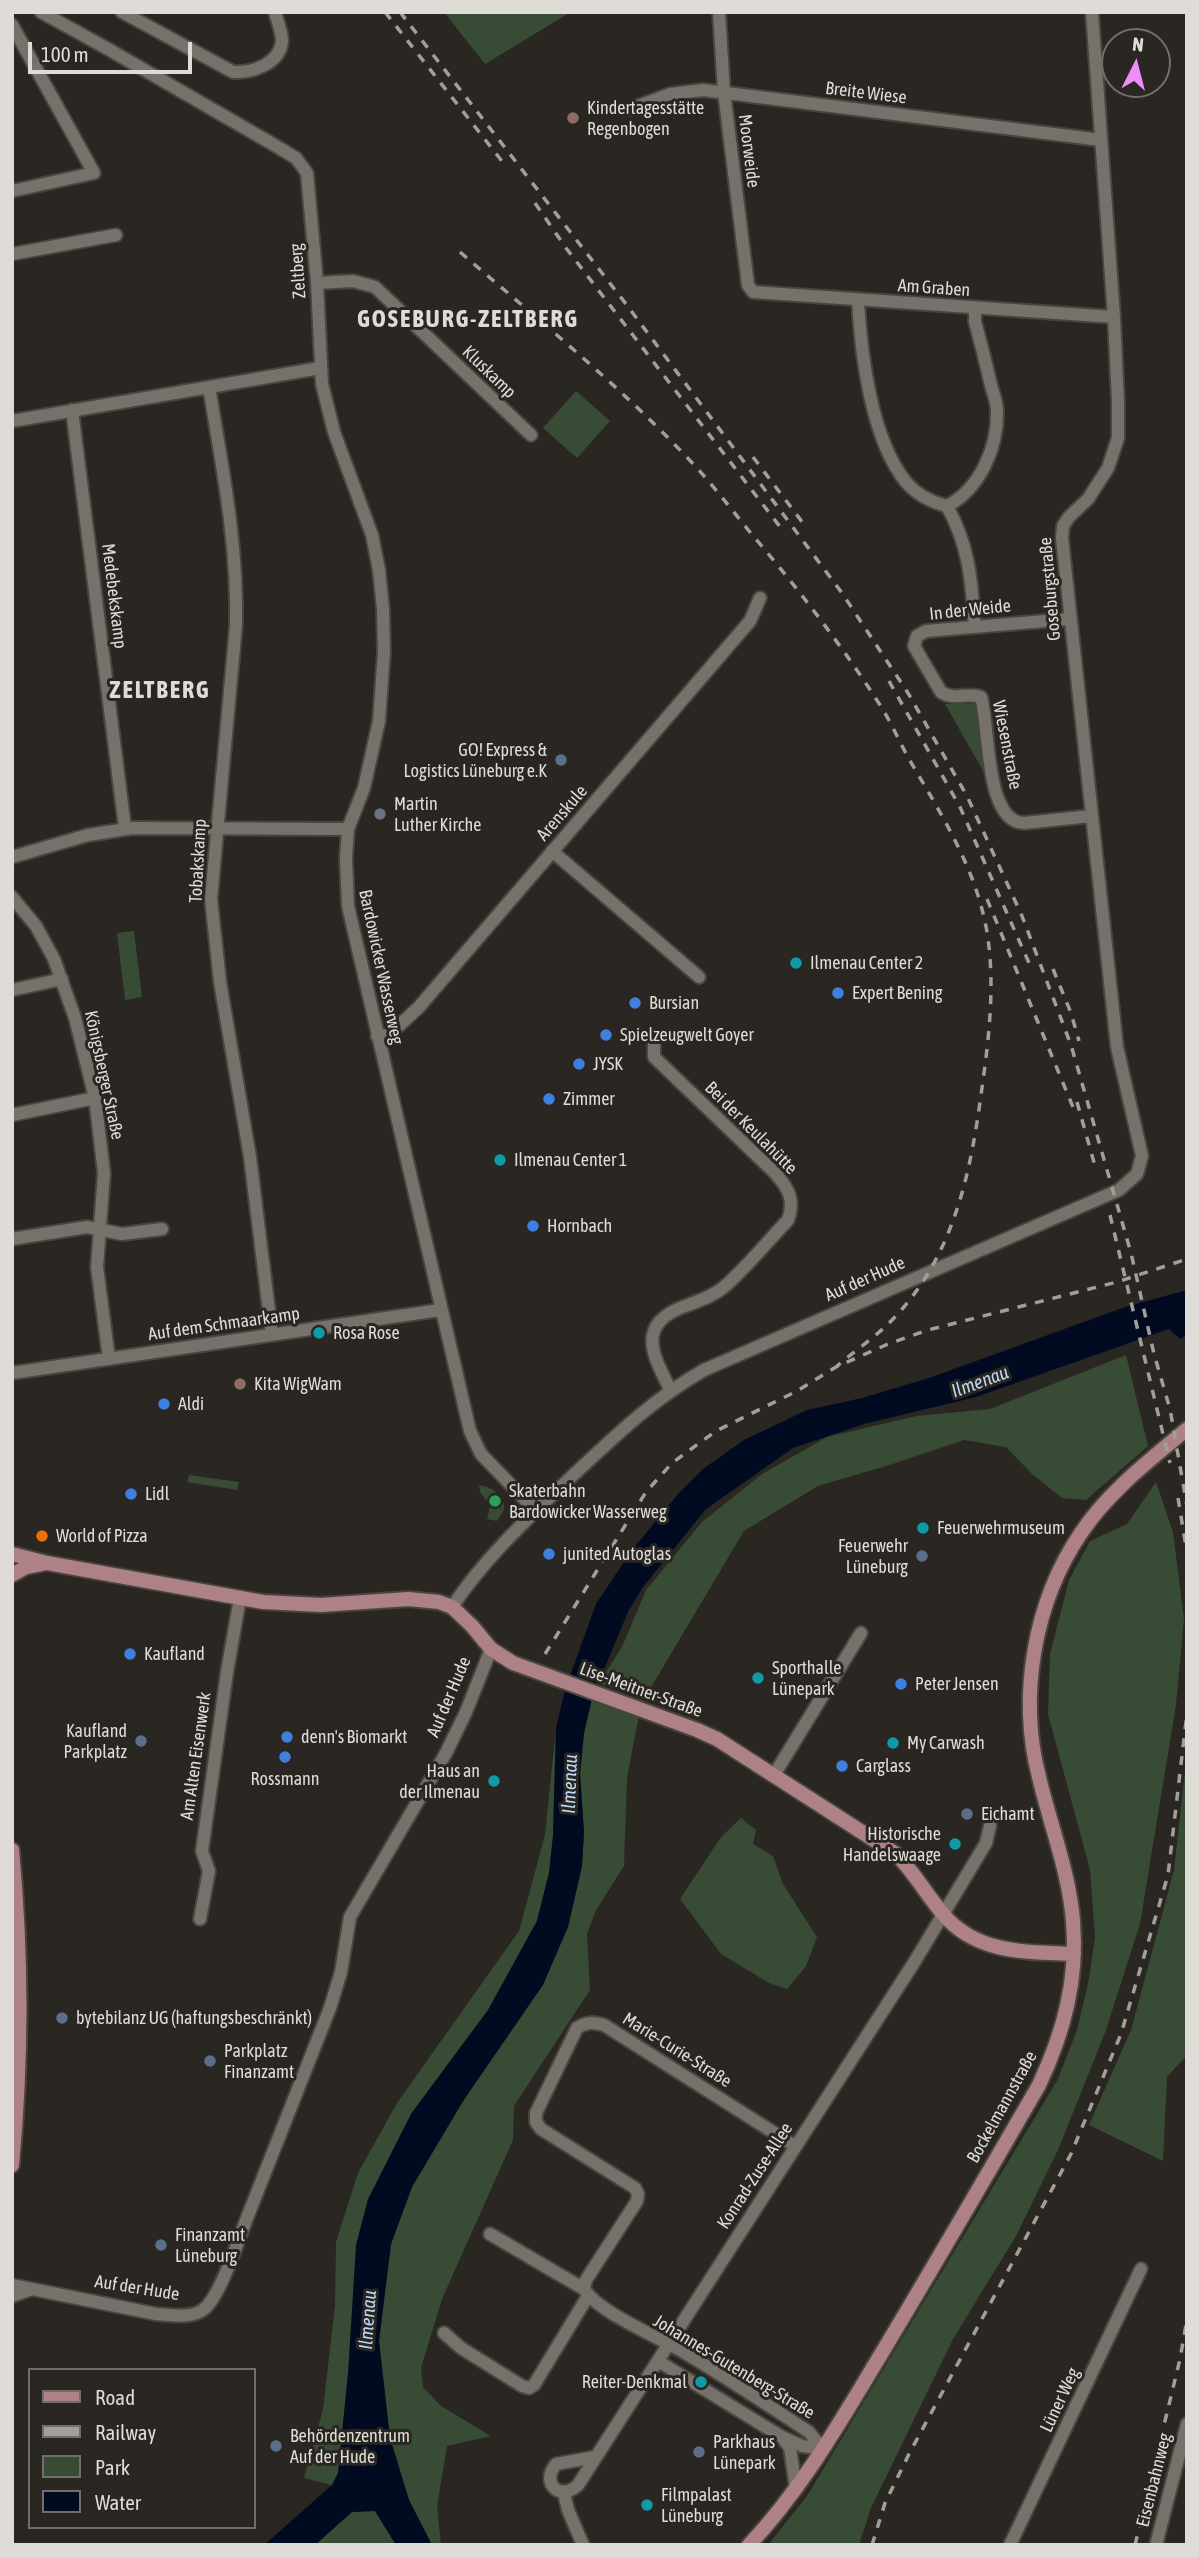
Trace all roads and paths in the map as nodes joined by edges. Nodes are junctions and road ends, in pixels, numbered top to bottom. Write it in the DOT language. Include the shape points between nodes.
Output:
graph roads {
  1 [pos="41,12"];
  2 [pos="122,12"];
  3 [pos="275,12"];
  4 [pos="719,12"];
  5 [pos="1092,12"];
  6 [pos="12,25"];
  7 [pos="724,92"];
  8 [pos="630,109"];
  9 [pos="1101,140"];
  10 [pos="12,191"];
  11 [pos="116,235"];
  12 [pos="12,254"];
  13 [pos="317,283"];
  14 [pos="753,292"];
  15 [pos="858,301"];
  16 [pos="975,308"];
  17 [pos="1114,317"];
  18 [pos="320,368"];
  19 [pos="209,387"];
  20 [pos="72,410"];
  21 [pos="12,421"];
  22 [pos="531,435"];
  23 [pos="947,506"];
  24 [pos="760,598"];
  25 [pos="1069,618"];
  26 [pos="975,627"];
  27 [pos="916,636"];
  28 [pos="1091,816"];
  29 [pos="125,828"];
  30 [pos="216,828"];
  31 [pos="348,829"];
  32 [pos="551,851"];
  33 [pos="12,857"];
  34 [pos="12,897"];
  35 [pos="699,977"];
  36 [pos="62,979"];
  37 [pos="12,990"];
  38 [pos="377,1036"];
  39 [pos="654,1044"];
  40 [pos="95,1098"];
  41 [pos="12,1115"];
  42 [pos="1137,1174"];
  43 [pos="162,1228"];
  44 [pos="100,1230"];
  45 [pos="12,1239"];
  46 [pos="440,1310"];
  47 [pos="272,1335"];
  48 [pos="109,1359"];
  49 [pos="12,1373"];
  50 [pos="670,1389"];
  51 [pos="1187,1429"];
  52 [pos="536,1511"];
  53 [pos="12,1553"];
  54 [pos="47,1563"];
  55 [pos="12,1575"];
  56 [pos="240,1598"];
  57 [pos="452,1607"];
  58 [pos="860,1633"];
  59 [pos="491,1649"];
  60 [pos="774,1775"];
  61 [pos="990,1826"];
  62 [pos="12,1850"];
  63 [pos="943,1914"];
  64 [pos="200,1919"];
  65 [pos="1074,1954"];
  66 [pos="795,2146"];
  67 [pos="12,2165"];
  68 [pos="489,2234"];
  69 [pos="1141,2269"];
  70 [pos="12,2285"];
  71 [pos="33,2289"];
  72 [pos="586,2293"];
  73 [pos="12,2296"];
  74 [pos="444,2333"];
  75 [pos="669,2345"];
  76 [pos="658,2361"];
  77 [pos="1187,2424"];
  78 [pos="782,2437"];
  79 [pos="823,2449"];
  80 [pos="596,2456"];
  81 [pos="796,2489"];
  82 [pos="564,2493"];
  83 [pos="583,2545"];
  84 [pos="750,2545"];
  85 [pos="1010,2545"];
  86 [pos="1156,2545"];
  1 -- 13 [label="street, Zeltberg" via="296,158 307,173"];
  2 -- 3 [label="street" via="233,72 255,71 279,51 282,42"];
  4 -- 7 [label="street, Moorweide"];
  5 -- 9 [label="street, Goseburgstraße"];
  6 -- 10 [label="street" via="94,173"];
  7 -- 8 [label="street, Breite Wiese" via="678,93"];
  7 -- 9 [label="street, Breite Wiese"];
  7 -- 14 [label="street, Moorweide" via="748,285"];
  9 -- 17 [label="street, Goseburgstraße"];
  11 -- 12 [label="street"];
  13 -- 18 [label="street, Zeltberg"];
  13 -- 22 [label="street, Kluskamp" via="353,281 375,287"];
  14 -- 15 [label="street, Am Graben"];
  15 -- 16 [label="street, Am Graben"];
  15 -- 23 [label="street" via="864,366 884,439 906,482 933,503"];
  16 -- 17 [label="street, Am Graben"];
  16 -- 23 [label="street" via="997,408 997,429 972,488"];
  17 -- 25 [label="street, Goseburgstraße" via="1118,438 1098,485 1063,526"];
  18 -- 19 [label="street"];
  18 -- 31 [label="street, Bardowicker Wasserweg" via="334,432 374,543 383,609 378,730"];
  19 -- 20 [label="street"];
  19 -- 30 [label="street, Tobakskamp" via="237,590"];
  20 -- 21 [label="street"];
  20 -- 29 [label="street, Medebekskamp"];
  23 -- 26 [label="street" via="969,559"];
  24 -- 32 [label="street, Arenskule" via="750,621"];
  25 -- 26 [label="street, In der Weide"];
  25 -- 28 [label="street, Goseburgstraße"];
  26 -- 27 [label="street, In der Weide"];
  27 -- 28 [label="street, Wiesenstraße" via="914,646 941,692 981,697 995,791 1010,819 1024,823"];
  28 -- 42 [label="street, Goseburgstraße" via="1117,1047 1142,1156"];
  29 -- 30 [label="street"];
  29 -- 33 [label="street"];
  30 -- 31 [label="street"];
  30 -- 47 [label="street, Tobakskamp" via="211,888 218,962 250,1157"];
  31 -- 38 [label="street, Bardowicker Wasserweg" via="348,906"];
  32 -- 35 [label="street"];
  32 -- 38 [label="street, Arenskule" via="419,1007 389,1035"];
  34 -- 36 [label="street, Königsberger Straße" via="47,944"];
  36 -- 37 [label="street"];
  36 -- 40 [label="street, Königsberger Straße"];
  38 -- 46 [label="street, Bardowicker Wasserweg"];
  39 -- 50 [label="street, Bei der Keulahütte" via="654,1058 776,1174 792,1199 788,1220 724,1286 670,1312 656,1326 652,1350"];
  40 -- 41 [label="street"];
  40 -- 44 [label="street, Königsberger Straße" via="104,1173"];
  42 -- 50 [label="street, Auf der Hude" via="1119,1190 704,1370"];
  43 -- 44 [label="street" via="121,1234"];
  44 -- 45 [label="street" via="87,1227"];
  44 -- 48 [label="street, Königsberger Straße" via="98,1289"];
  46 -- 47 [label="street, Auf dem Schmaarkamp"];
  46 -- 52 [label="street, Bardowicker Wasserweg" via="475,1442"];
  47 -- 48 [label="street, Auf dem Schmaarkamp"];
  48 -- 49 [label="street, Auf dem Schmaarkamp"];
  50 -- 52 [label="street, Auf der Hude"];
  51 -- 65 [label="main road, Bockelmannstraße" via="1127,1481 1081,1532 1056,1578 1034,1654 1032,1738 1065,1871"];
  52 -- 57 [label="street, Auf der Hude" via="488,1557"];
  53 -- 54 [label="main road"];
  54 -- 55 [label="main road"];
  54 -- 56 [label="main road"];
  56 -- 57 [label="main road" via="296,1605 423,1599"];
  56 -- 64 [label="street, Am Alten Eisenwerk" via="202,1851 209,1871"];
  57 -- 59 [label="main road, Auf der Hude"];
  58 -- 60 [label="street"];
  59 -- 60 [label="main road, Lise-Meitner-Straße" via="513,1663 717,1739"];
  59 -- 71 [label="street, Auf der Hude" via="446,1753 350,1917 336,1991 213,2298 203,2310 173,2316"];
  60 -- 63 [label="main road, Lise-Meitner-Straße" via="896,1854"];
  61 -- 63 [label="street" via="986,1843"];
  62 -- 67 [label="main road" via="20,2016"];
  63 -- 65 [label="main road, Lise-Meitner-Straße" via="966,1934 994,1948"];
  63 -- 66 [label="street, Konrad-Zuse-Allee"];
  65 -- 79 [label="main road, Bockelmannstraße" via="1064,2024 1040,2085"];
  66 -- 72 [label="street, Marie-Curie-Straße" via="604,2025 594,2022 577,2028 536,2113 536,2122 638,2194 586,2280"];
  66 -- 75 [label="street, Konrad-Zuse-Allee"];
  68 -- 72 [label="street, Johannes-Gutenberg-Straße"];
  69 -- 85 [label="street, Lüner Weg"];
  70 -- 71 [label="street, Auf der Hude"];
  71 -- 73 [label="street"];
  72 -- 74 [label="street" via="529,2388"];
  72 -- 75 [label="street, Johannes-Gutenberg-Straße"];
  75 -- 76 [label="street, Konrad-Zuse-Allee"];
  75 -- 79 [label="street, Johannes-Gutenberg-Straße" via="809,2431"];
  76 -- 78 [label="street, Johannes-Gutenberg-Straße"];
  76 -- 80 [label="street, Konrad-Zuse-Allee"];
  77 -- 86 [label="street, Eisenbahnweg"];
  78 -- 79 [label="street, Johannes-Gutenberg-Straße"];
  78 -- 81 [label="street, Johannes-Gutenberg-Straße" via="790,2448"];
  79 -- 81 [label="main road, Bockelmannstraße"];
  80 -- 82 [label="street, Konrad-Zuse-Allee" via="578,2486"];
  80 -- 82 [label="street" via="555,2465 551,2484"];
  81 -- 84 [label="main road, Bockelmannstraße"];
  82 -- 83 [label="street"];
}
